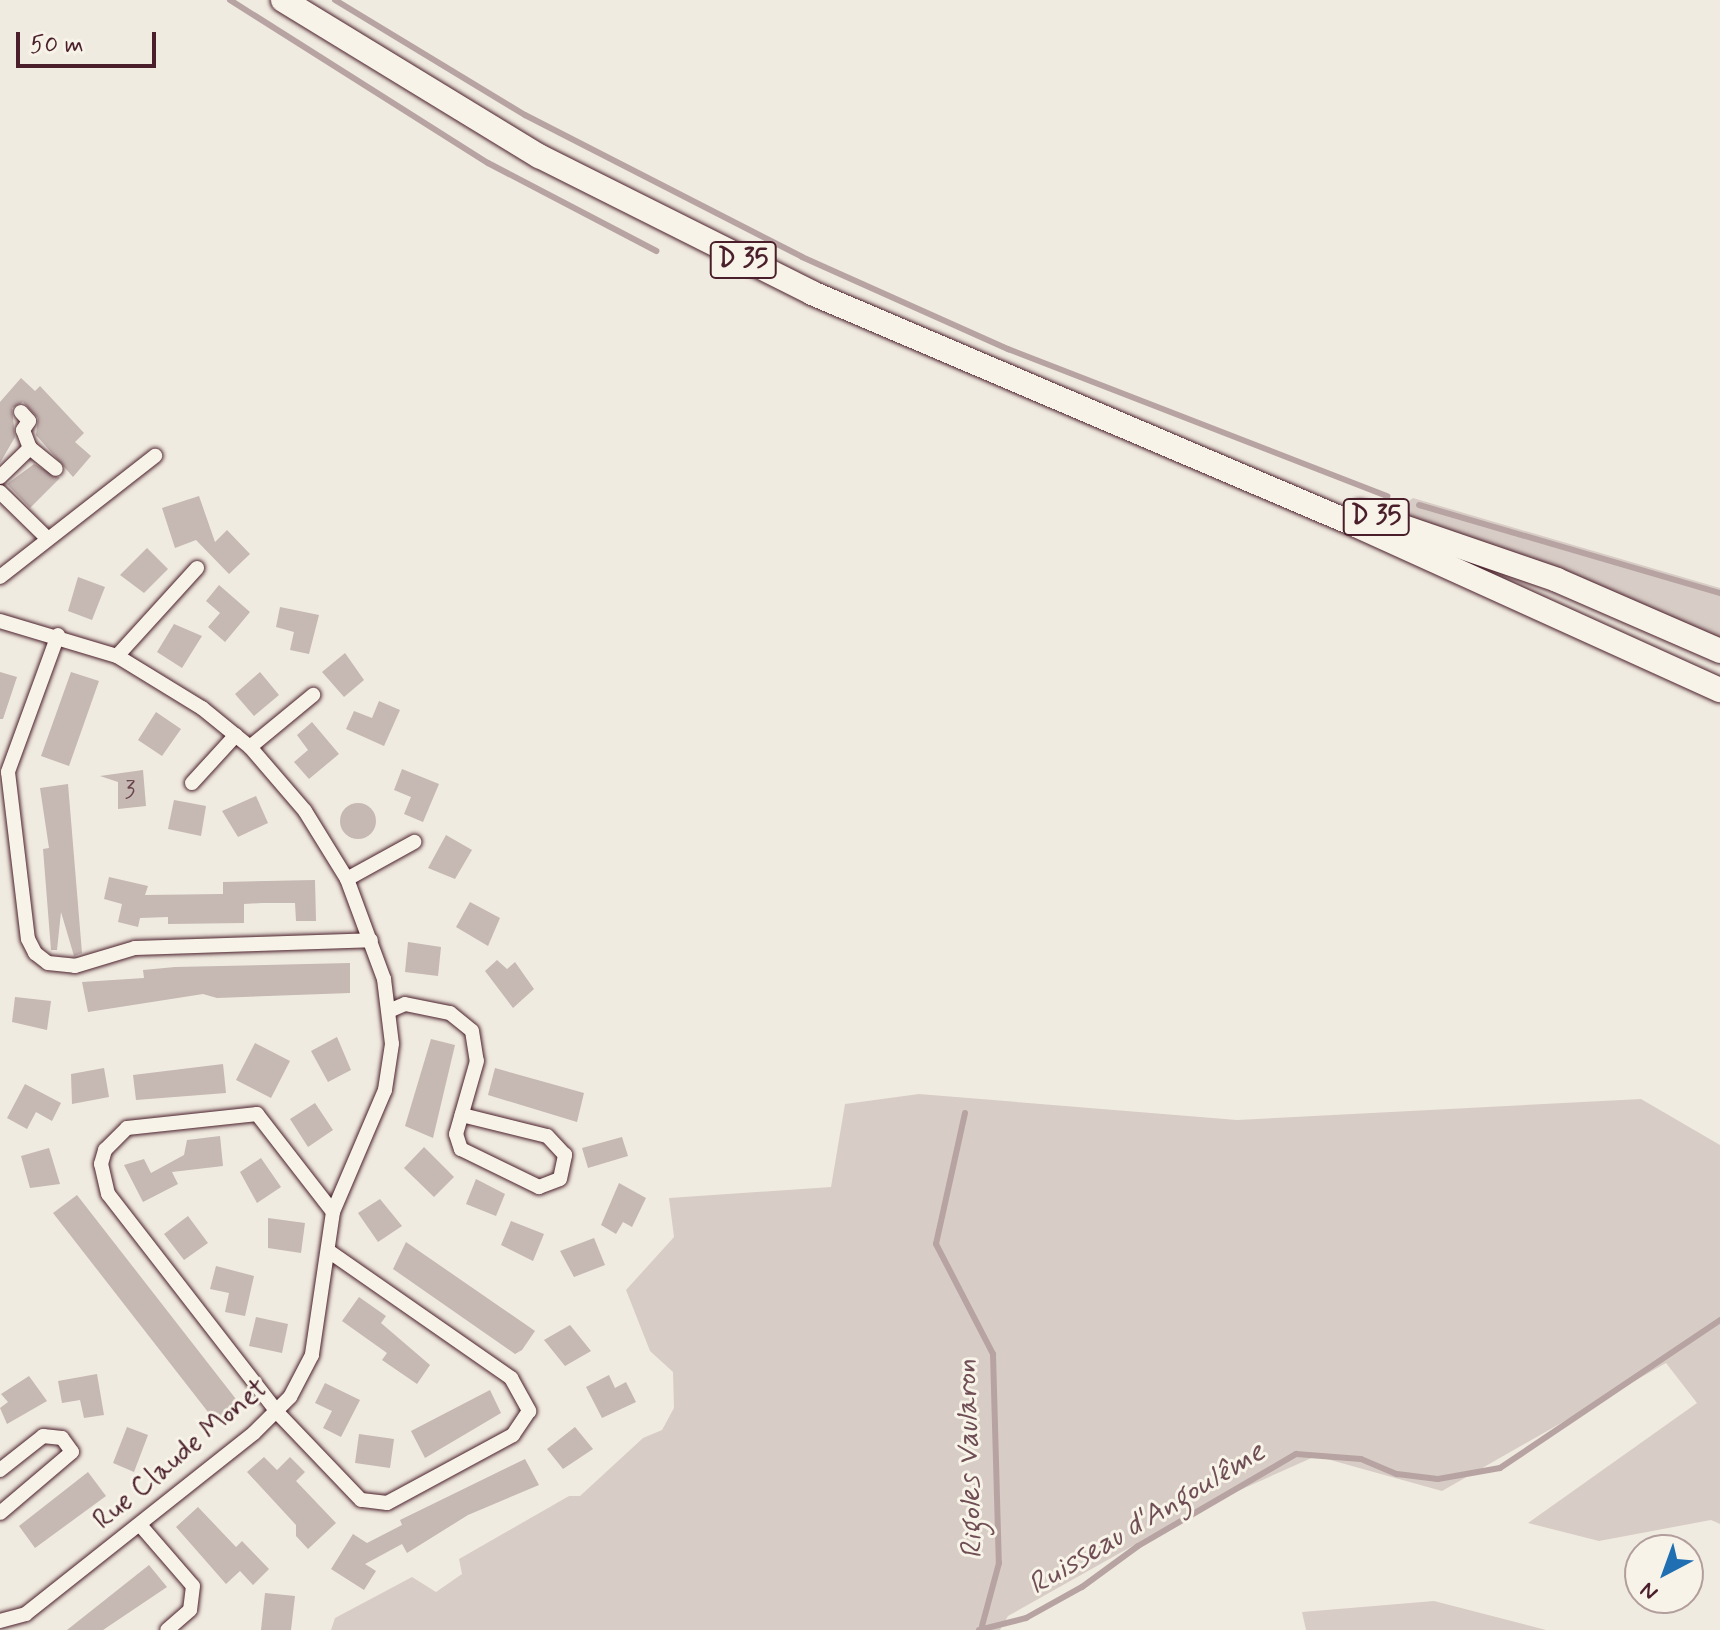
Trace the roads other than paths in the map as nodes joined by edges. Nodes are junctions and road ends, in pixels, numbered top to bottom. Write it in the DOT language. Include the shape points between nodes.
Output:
graph roads {
  1 [pos="283,0"];
  2 [pos="21,412"];
  3 [pos="30,448"];
  4 [pos="155,456"];
  5 [pos="56,469"];
  6 [pos="1227,471"];
  7 [pos="0,477"];
  8 [pos="0,492"];
  9 [pos="46,537"];
  10 [pos="197,568"];
  11 [pos="0,577"];
  12 [pos="0,621"];
  13 [pos="58,635"];
  14 [pos="1720,651"];
  15 [pos="117,656"];
  16 [pos="1720,690"];
  17 [pos="313,695"];
  18 [pos="236,735"];
  19 [pos="250,747"];
  20 [pos="192,783"];
  21 [pos="414,842"];
  22 [pos="347,879"];
  23 [pos="371,940"];
  24 [pos="391,1010"];
  25 [pos="462,1115"];
  26 [pos="333,1212"];
  27 [pos="330,1252"];
  28 [pos="278,1413"];
  29 [pos="0,1470"];
  30 [pos="0,1513"];
  31 [pos="141,1526"];
  32 [pos="0,1621"];
  33 [pos="167,1630"];
  1 -- 6 [label="main road, D 35" via="437,97 665,222 917,341"];
  2 -- 3 [label="street" via="29,421 23,430"];
  3 -- 5 [label="street"];
  3 -- 7 [label="street"];
  4 -- 9 [label="street"];
  6 -- 14 [label="main road, D 35" via="1523,567"];
  6 -- 16 [label="main road, D 35"];
  8 -- 9 [label="street"];
  9 -- 11 [label="street"];
  10 -- 15 [label="street"];
  12 -- 13 [label="street, Rue Claude Monet"];
  13 -- 15 [label="street, Rue Claude Monet"];
  13 -- 23 [label="street" via="8,772 28,939 35,953 48,963 75,966 135,948"];
  15 -- 18 [label="street, Rue Claude Monet"];
  17 -- 19 [label="street"];
  18 -- 19 [label="street, Rue Claude Monet"];
  18 -- 20 [label="street"];
  19 -- 22 [label="street, Rue Claude Monet" via="305,811"];
  21 -- 22 [label="street"];
  22 -- 23 [label="street, Rue Claude Monet"];
  23 -- 24 [label="street, Rue Claude Monet"];
  24 -- 25 [label="street" via="405,1004 450,1013 472,1031 477,1061"];
  24 -- 26 [label="street, Rue Claude Monet" via="385,1090"];
  25 -- 25 [label="street" via="456,1134 461,1149 539,1187 560,1179 565,1155 547,1136"];
  26 -- 27 [label="street, Rue Claude Monet"];
  26 -- 28 [label="street" via="257,1114 127,1128 105,1150 100,1180 108,1194"];
  27 -- 28 [label="street, Rue Claude Monet" via="312,1355"];
  27 -- 28 [label="street" via="511,1378 529,1411 513,1435 387,1503 374,1504 349,1490"];
  28 -- 31 [label="street, Rue Claude Monet"];
  29 -- 30 [label="street" via="43,1436 62,1438 72,1452"];
  31 -- 32 [label="street, Rue Claude Monet" via="26,1614"];
  31 -- 33 [label="street" via="193,1586 190,1610"];
}
